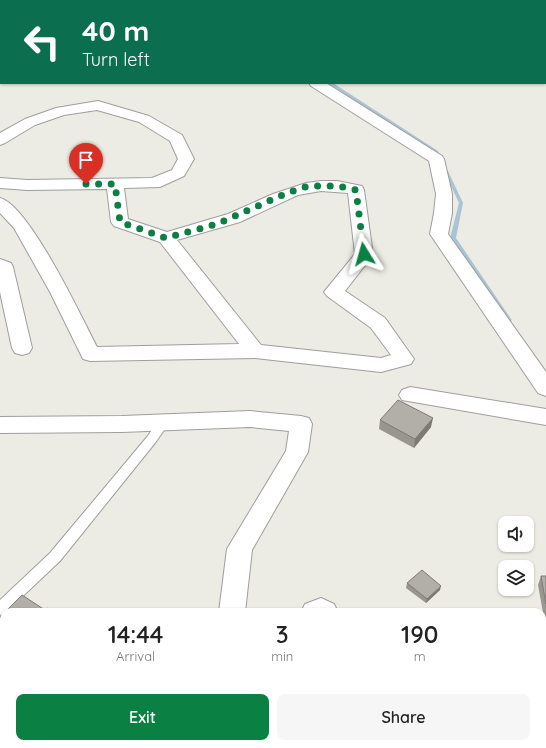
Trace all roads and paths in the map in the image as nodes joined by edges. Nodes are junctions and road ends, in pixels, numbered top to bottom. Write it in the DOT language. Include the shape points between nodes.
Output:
graph roads {
  1 [pos="318,84"];
  2 [pos="0,140"];
  3 [pos="0,183"];
  4 [pos="115,184"];
  5 [pos="0,203"];
  6 [pos="166,238"];
  7 [pos="0,266"];
  8 [pos="22,348"];
  9 [pos="255,351"];
  10 [pos="546,388"];
  11 [pos="410,395"];
  12 [pos="546,417"];
  13 [pos="163,422"];
  14 [pos="0,425"];
  15 [pos="1,608"];
  16 [pos="233,608"];
  1 -- 10 [label="street" via="436,159 444,194 439,234"];
  2 -- 4 [label="street" via="30,122 61,111 98,105 144,118 177,138 186,159 178,173 154,183"];
  3 -- 4 [label="street"];
  4 -- 6 [label="street" via="120,222"];
  5 -- 9 [label="street" via="25,232 60,292 90,354"];
  6 -- 9 [label="street"];
  6 -- 9 [label="street" via="217,224 308,186 338,186 356,190 364,254 334,292 378,323 404,359 381,365"];
  7 -- 8 [label="street" via="4,268"];
  11 -- 12 [label="street"];
  13 -- 14 [label="street"];
  13 -- 15 [label="lane" via="55,557"];
  13 -- 16 [label="street" via="250,419 301,424 297,452 240,549"];
}
